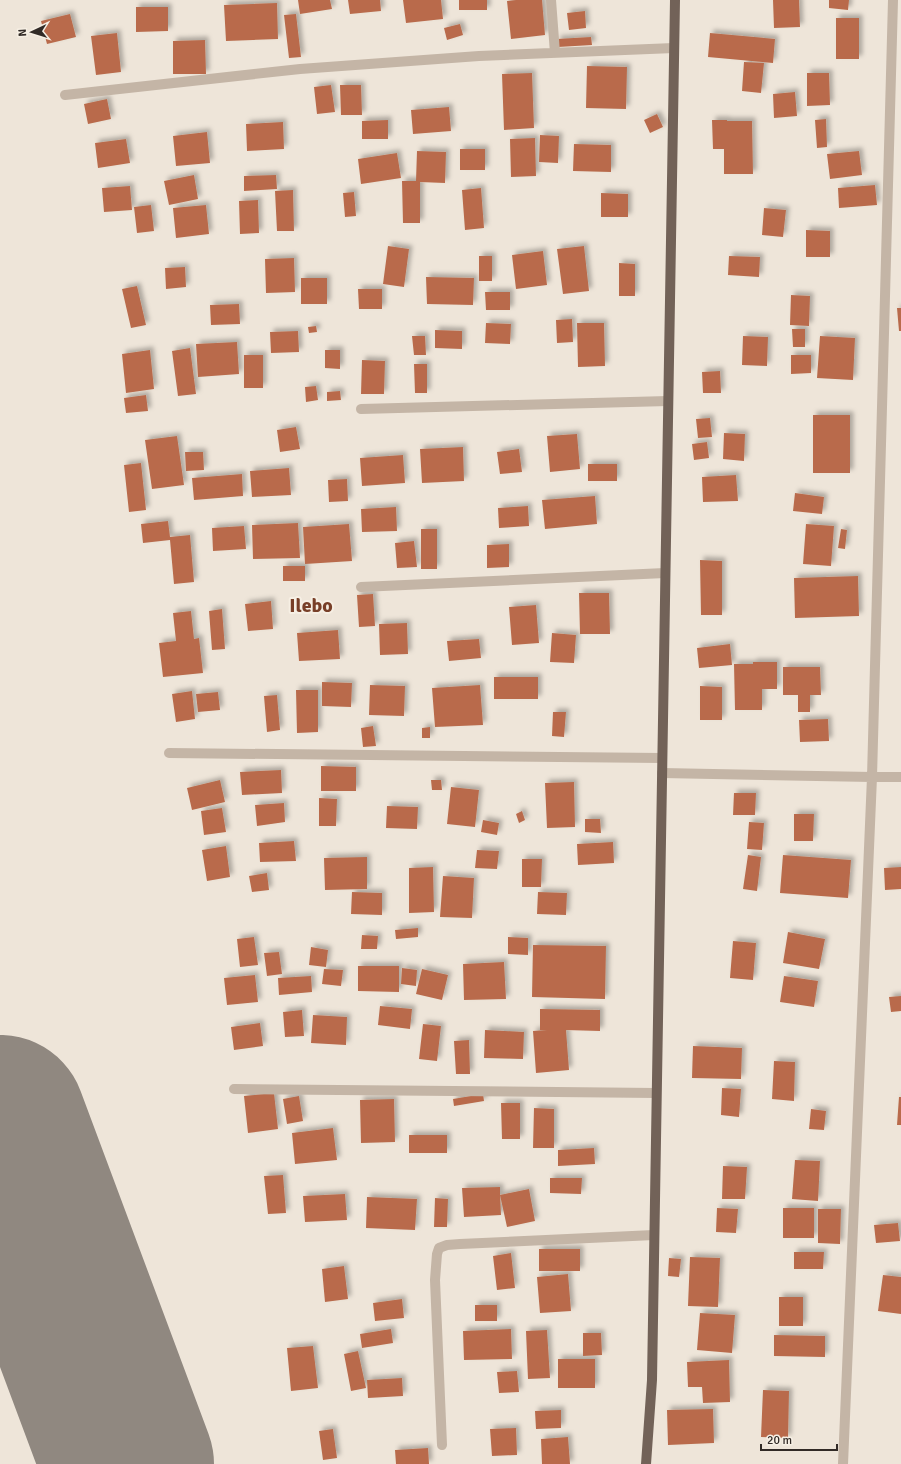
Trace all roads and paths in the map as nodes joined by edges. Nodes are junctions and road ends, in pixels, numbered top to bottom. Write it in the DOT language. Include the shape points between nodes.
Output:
graph roads {
  1 [pos="551,0"];
  2 [pos="675,0"];
  3 [pos="893,0"];
  4 [pos="674,48"];
  5 [pos="555,53"];
  6 [pos="65,96"];
  7 [pos="668,400"];
  8 [pos="361,409"];
  9 [pos="665,573"];
  10 [pos="362,587"];
  11 [pos="169,753"];
  12 [pos="662,758"];
  13 [pos="662,773"];
  14 [pos="901,777"];
  15 [pos="872,778"];
  16 [pos="234,1089"];
  17 [pos="656,1093"];
  18 [pos="654,1235"];
  19 [pos="442,1445"];
  20 [pos="646,1464"];
  21 [pos="843,1464"];
  1 -- 5 [label="street"];
  2 -- 4 [label="main road"];
  3 -- 15 [label="street"];
  4 -- 5 [label="street"];
  4 -- 7 [label="main road"];
  5 -- 6 [label="street" via="300,69"];
  7 -- 8 [label="street"];
  7 -- 9 [label="main road"];
  9 -- 10 [label="street"];
  9 -- 12 [label="main road"];
  11 -- 12 [label="street"];
  12 -- 13 [label="main road"];
  13 -- 15 [label="street"];
  13 -- 17 [label="main road"];
  14 -- 15 [label="street"];
  15 -- 21 [label="street"];
  16 -- 17 [label="street"];
  17 -- 18 [label="main road"];
  18 -- 19 [label="street" via="460,1244 439,1248 435,1280"];
  18 -- 20 [label="main road" via="652,1380"];
}
